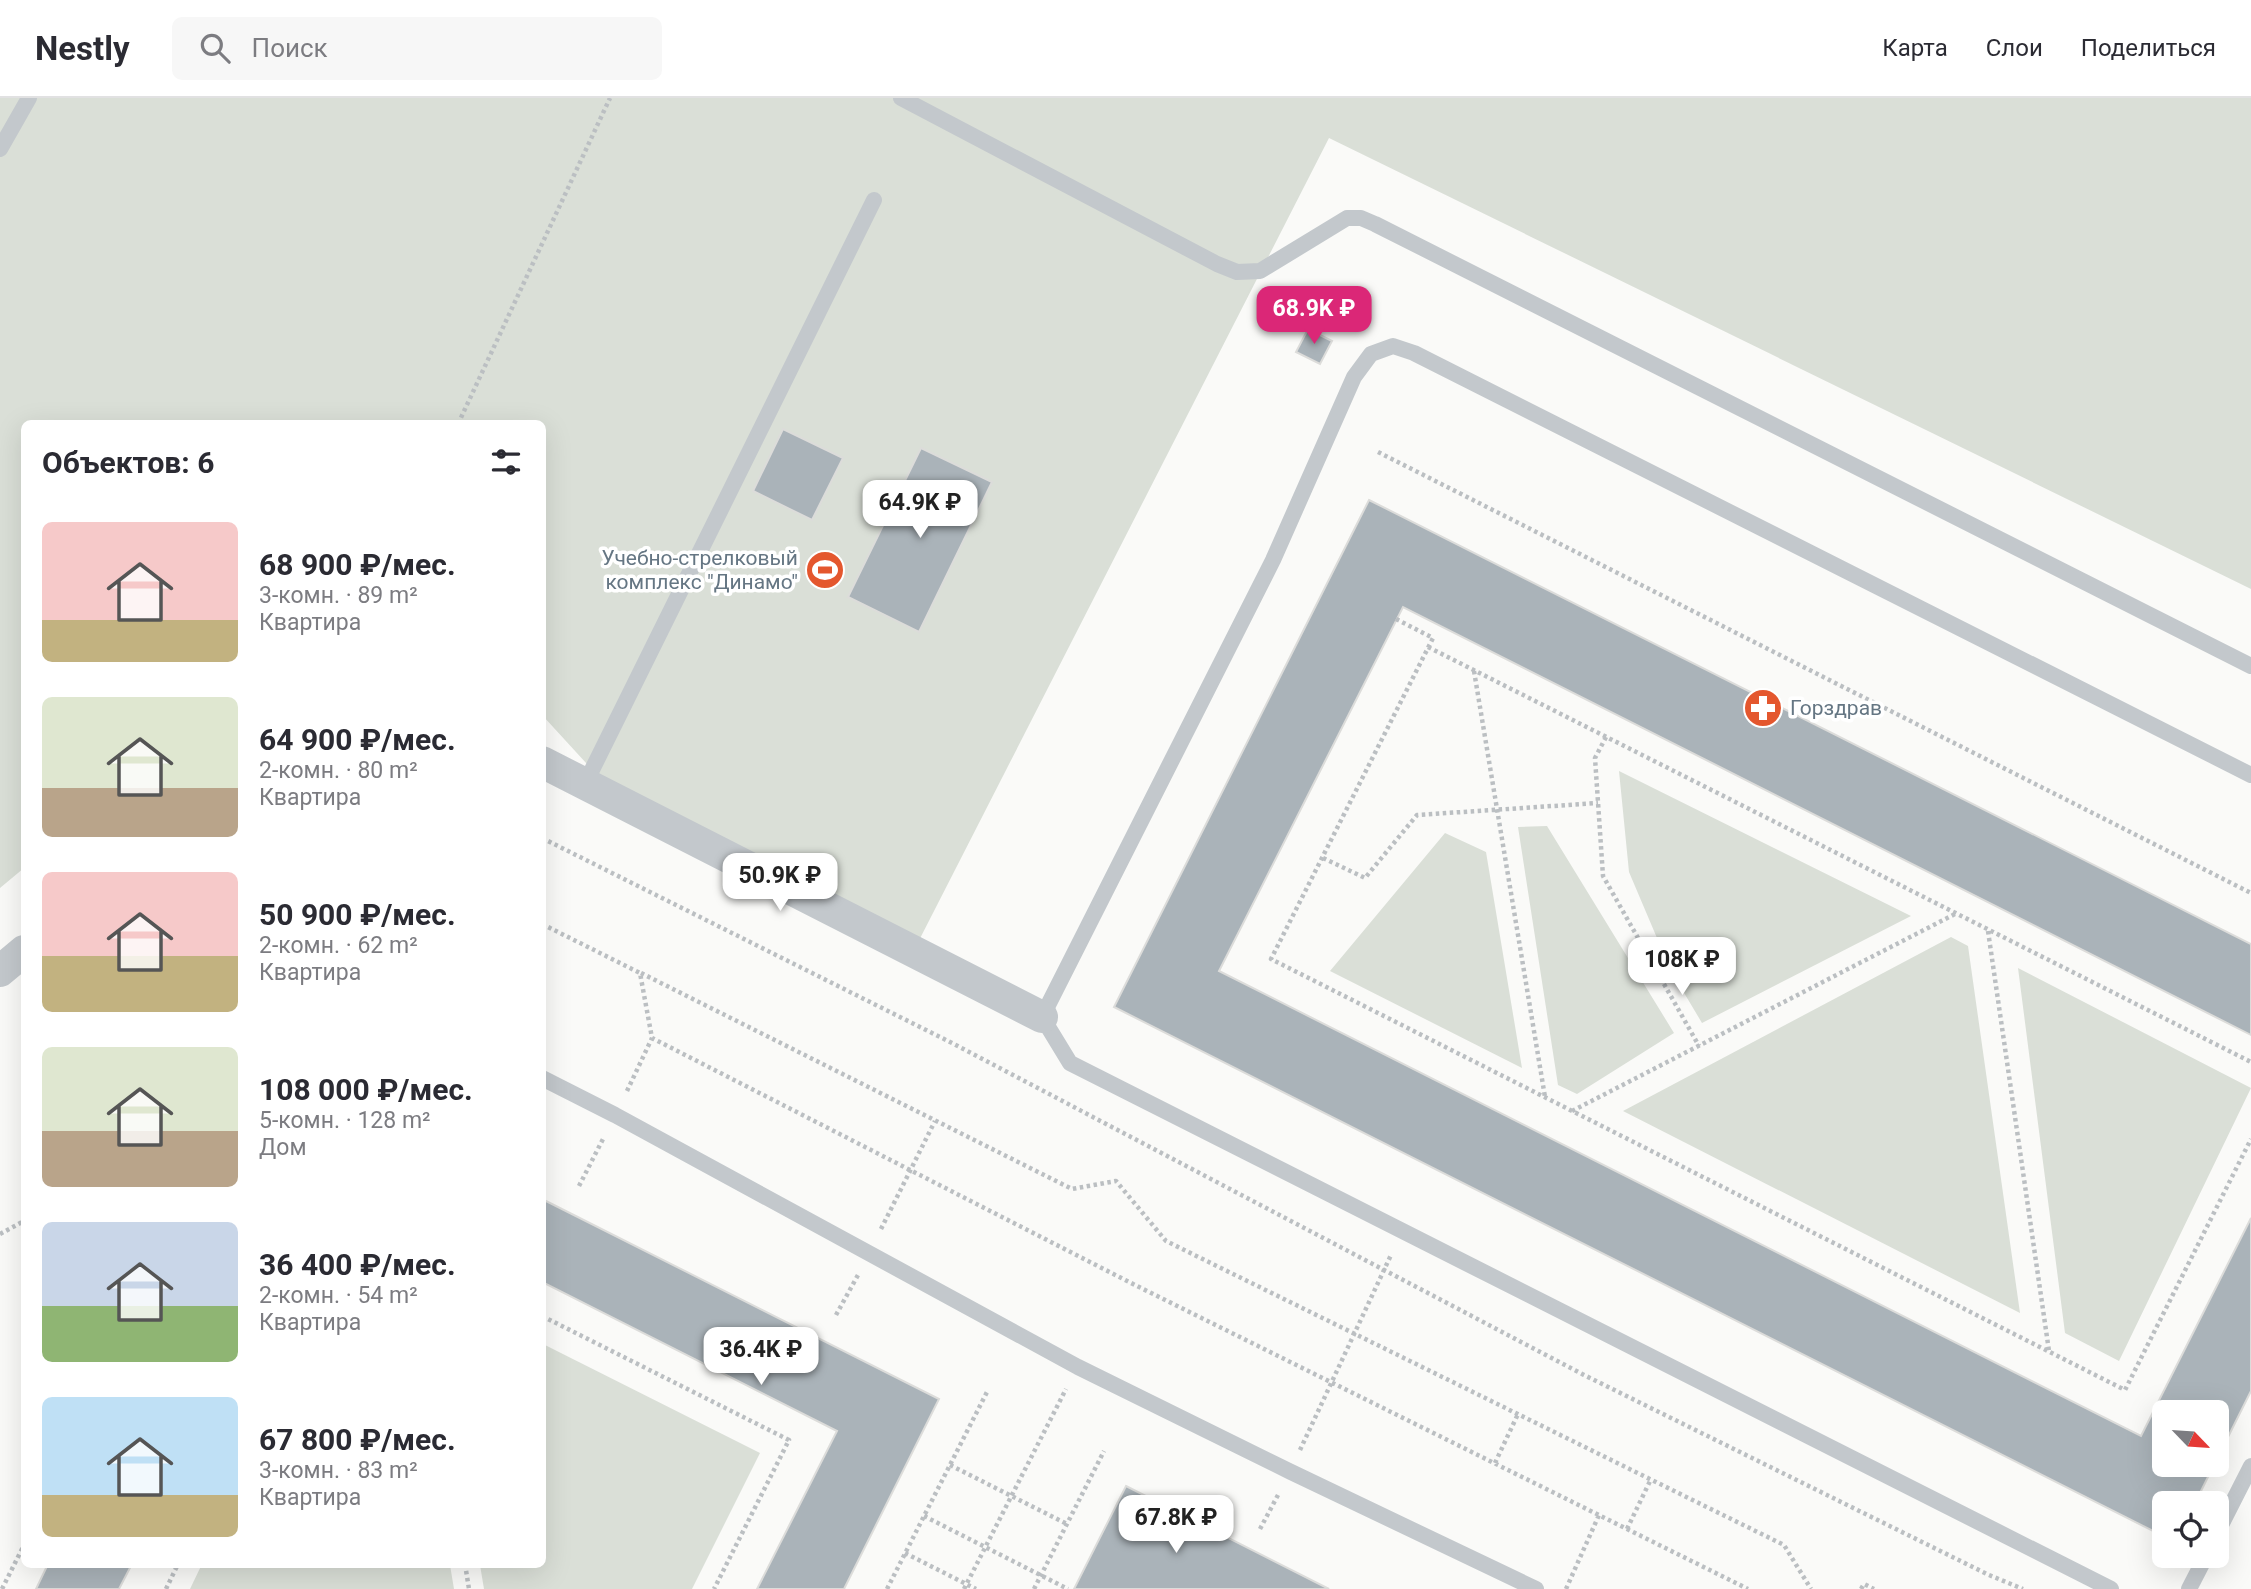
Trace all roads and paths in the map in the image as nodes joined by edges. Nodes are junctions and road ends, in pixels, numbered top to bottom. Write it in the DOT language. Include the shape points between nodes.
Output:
graph roads {
  1 [pos="29,98"];
  2 [pos="610,98"];
  3 [pos="901,98"];
  4 [pos="0,149"];
  5 [pos="874,200"];
  6 [pos="460,420"];
  7 [pos="1378,452"];
  8 [pos="1396,619"];
  9 [pos="1428,647"];
  10 [pos="2251,666"];
  11 [pos="1474,671"];
  12 [pos="1606,737"];
  13 [pos="546,764"];
  14 [pos="2251,775"];
  15 [pos="585,783"];
  16 [pos="1598,803"];
  17 [pos="1497,810"];
  18 [pos="546,840"];
  19 [pos="1322,858"];
  20 [pos="2251,893"];
  21 [pos="1955,913"];
  22 [pos="546,926"];
  23 [pos="1988,930"];
  24 [pos="21,954"];
  25 [pos="0,971"];
  26 [pos="640,973"];
  27 [pos="1042,1017"];
  28 [pos="1699,1046"];
  29 [pos="2251,1062"];
  30 [pos="546,1081"];
  31 [pos="1545,1097"];
  32 [pos="1572,1111"];
  33 [pos="935,1121"];
  34 [pos="2251,1139"];
  35 [pos="910,1170"];
  36 [pos="21,1224"];
  37 [pos="1402,1232"];
  38 [pos="0,1234"];
  39 [pos="869,1253"];
  40 [pos="1384,1270"];
  41 [pos="836,1315"];
  42 [pos="546,1318"];
  43 [pos="1354,1333"];
  44 [pos="2049,1352"];
  45 [pos="1078,1367"];
  46 [pos="1331,1381"];
  47 [pos="987,1392"];
  48 [pos="1518,1414"];
  49 [pos="1104,1451"];
  50 [pos="1495,1463"];
  51 [pos="950,1465"];
  52 [pos="2251,1466"];
  53 [pos="1291,1472"];
  54 [pos="1651,1479"];
  55 [pos="1011,1496"];
  56 [pos="2229,1509"];
  57 [pos="1600,1515"];
  58 [pos="924,1516"];
  59 [pos="1068,1524"];
  60 [pos="1627,1529"];
  61 [pos="1260,1530"];
  62 [pos="985,1547"];
  63 [pos="21,1551"];
  64 [pos="905,1553"];
  65 [pos="176,1568"];
  66 [pos="466,1568"];
  67 [pos="2200,1568"];
  68 [pos="1041,1576"];
  69 [pos="965,1587"];
  70 [pos="2,1589"];
  71 [pos="166,1589"];
  72 [pos="469,1589"];
  73 [pos="714,1589"];
  74 [pos="887,1589"];
  75 [pos="976,1589"];
  76 [pos="1034,1589"];
  77 [pos="1068,1589"];
  78 [pos="1536,1589"];
  79 [pos="1566,1589"];
  80 [pos="1748,1589"];
  81 [pos="1811,1589"];
  82 [pos="1861,1589"];
  83 [pos="1874,1589"];
  84 [pos="2023,1589"];
  85 [pos="2111,1589"];
  86 [pos="2189,1589"];
  1 -- 4 [label="lane"];
  2 -- 6 [label="path"];
  3 -- 10 [label="lane" via="1237,272 1259,271 1347,218 1361,218"];
  5 -- 15 [label="lane"];
  7 -- 20 [label="path"];
  8 -- 9 [label="path" via="1433,638"];
  9 -- 11 [label="path"];
  9 -- 19 [label="path"];
  11 -- 12 [label="path"];
  11 -- 17 [label="path"];
  12 -- 16 [label="path" via="1595,758"];
  12 -- 21 [label="path"];
  13 -- 15 [label="street"];
  14 -- 27 [label="lane" via="1425,358 1392,346 1370,354 1354,377 1273,560"];
  15 -- 27 [label="street"];
  16 -- 17 [label="path"];
  16 -- 28 [label="path" via="1603,876"];
  17 -- 19 [label="path" via="1417,815 1365,878"];
  17 -- 31 [label="path"];
  18 -- 40 [label="path" via="954,1044"];
  19 -- 31 [label="path" via="1271,959"];
  21 -- 23 [label="path"];
  21 -- 28 [label="path"];
  22 -- 26 [label="path"];
  23 -- 29 [label="path"];
  23 -- 44 [label="path"];
  24 -- 25 [label="street"];
  26 -- 33 [label="path"];
  26 -- 35 [label="path" via="652,1038"];
  27 -- 37 [label="lane" via="1070,1063"];
  28 -- 32 [label="path"];
  30 -- 39 [label="lane"];
  31 -- 32 [label="path"];
  32 -- 44 [label="path"];
  33 -- 35 [label="path"];
  33 -- 43 [label="path" via="1072,1189 1116,1181 1166,1241"];
  34 -- 44 [label="path" via="2125,1390"];
  35 -- 39 [label="path"];
  35 -- 46 [label="path"];
  36 -- 38 [label="path"];
  37 -- 40 [label="path"];
  37 -- 85 [label="lane"];
  39 -- 41 [label="path"];
  39 -- 45 [label="lane"];
  40 -- 43 [label="path"];
  40 -- 84 [label="path" via="1597,1381"];
  42 -- 73 [label="path" via="789,1440"];
  43 -- 46 [label="path"];
  43 -- 48 [label="path"];
  45 -- 53 [label="lane"];
  45 -- 55 [label="path"];
  46 -- 50 [label="path"];
  46 -- 53 [label="path"];
  47 -- 51 [label="path"];
  48 -- 50 [label="path"];
  48 -- 54 [label="path"];
  49 -- 59 [label="path"];
  50 -- 57 [label="path"];
  51 -- 55 [label="path"];
  51 -- 58 [label="path"];
  52 -- 56 [label="lane"];
  53 -- 61 [label="path"];
  53 -- 78 [label="lane"];
  54 -- 60 [label="path"];
  54 -- 81 [label="path" via="1784,1545"];
  55 -- 59 [label="path"];
  55 -- 62 [label="path"];
  57 -- 60 [label="path"];
  57 -- 79 [label="path"];
  58 -- 62 [label="path"];
  58 -- 64 [label="path"];
  59 -- 68 [label="path"];
  60 -- 80 [label="path"];
  62 -- 68 [label="path"];
  62 -- 69 [label="path"];
  63 -- 70 [label="path"];
  64 -- 69 [label="path"];
  64 -- 74 [label="path"];
  65 -- 71 [label="path"];
  66 -- 72 [label="path"];
  67 -- 86 [label="lane"];
  68 -- 76 [label="path"];
  68 -- 77 [label="path"];
  69 -- 75 [label="path"];
  82 -- 83 [label="path" via="1864,1584"];
}
